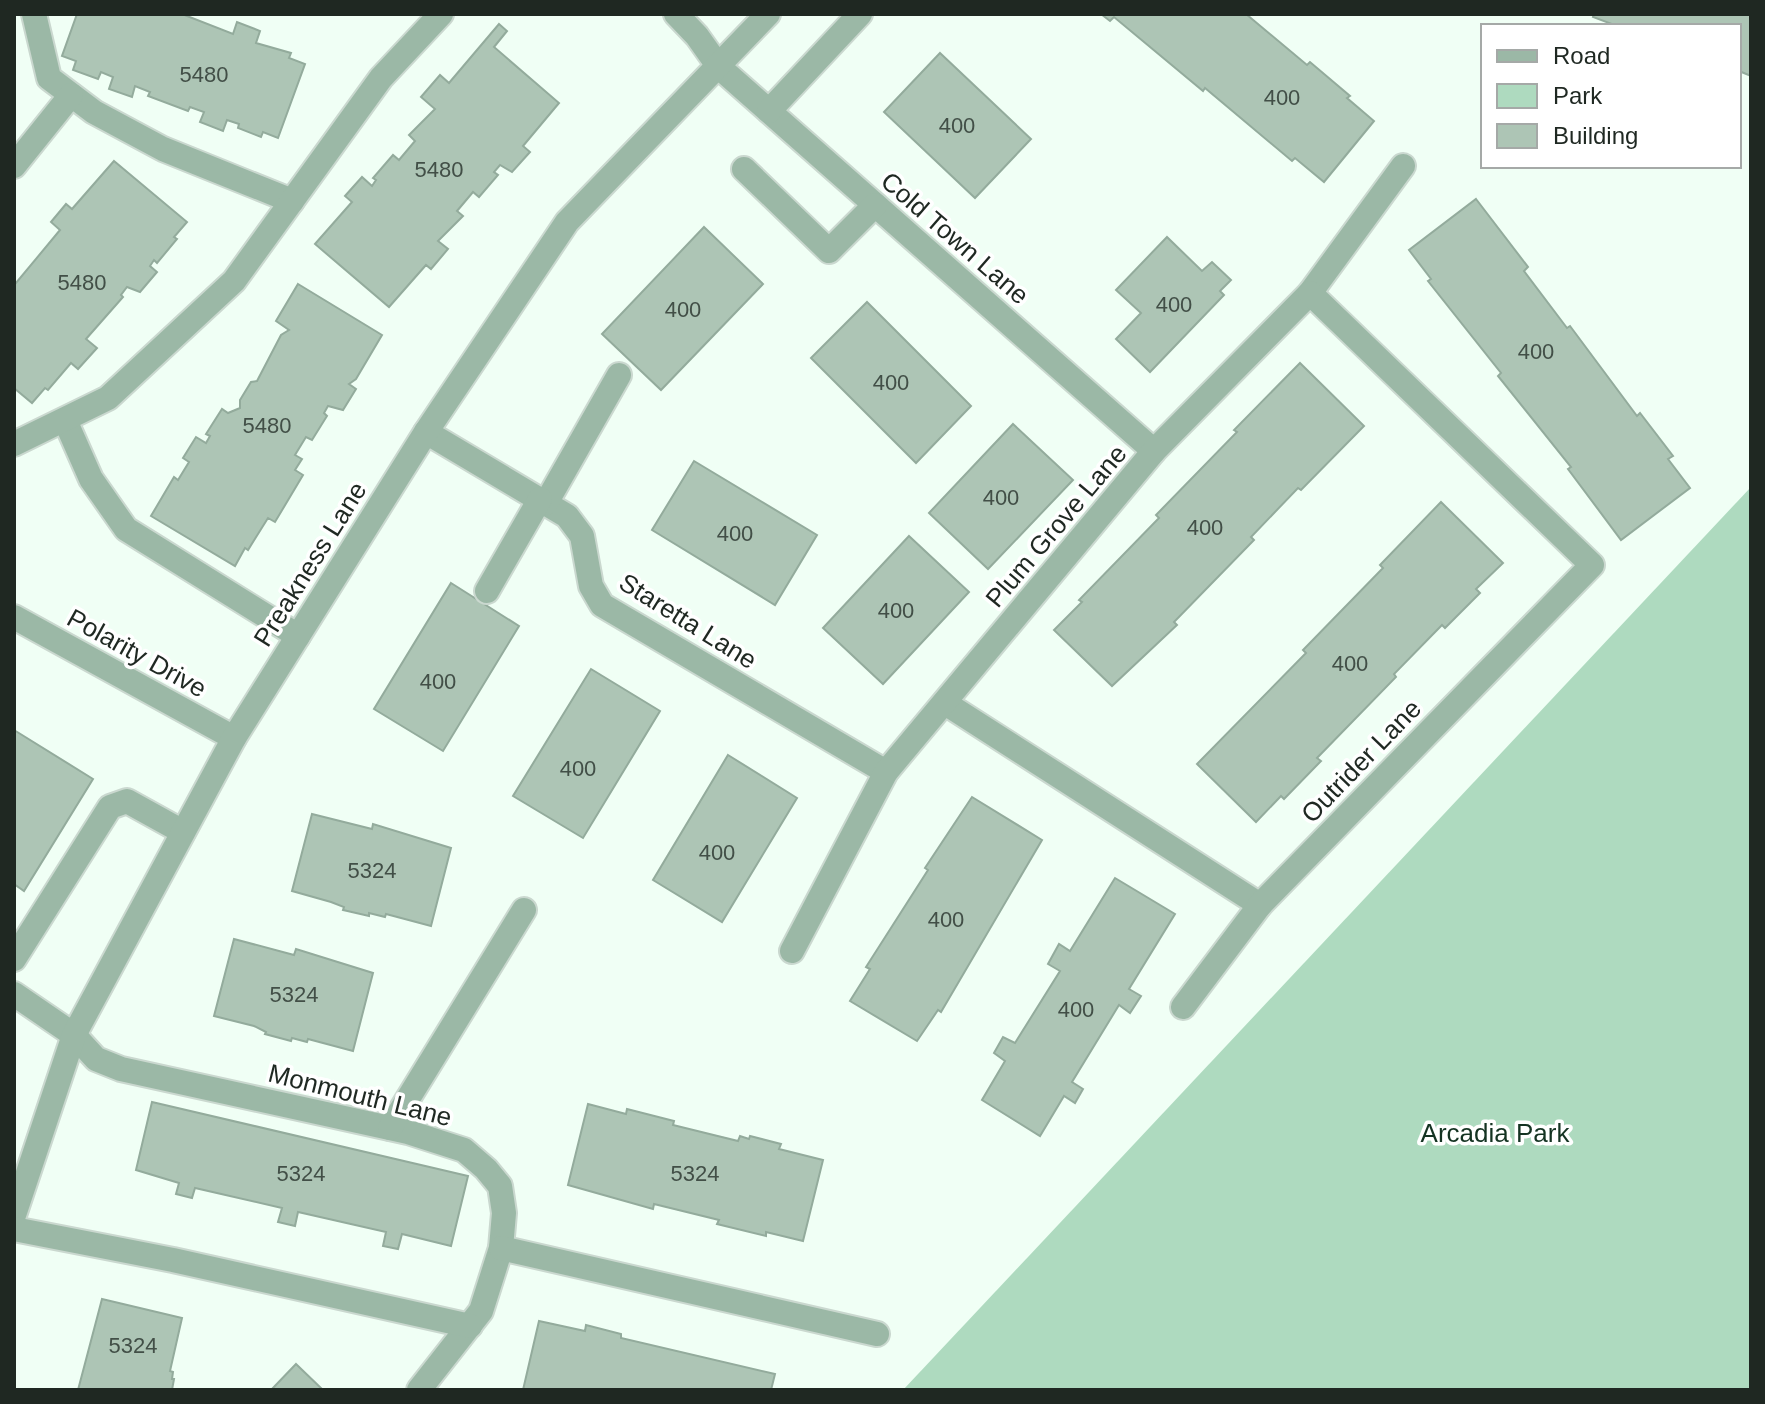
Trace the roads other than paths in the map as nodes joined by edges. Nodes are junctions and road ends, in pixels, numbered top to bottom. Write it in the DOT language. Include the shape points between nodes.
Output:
graph roads {
  1 [pos="34,14"];
  2 [pos="441,14"];
  3 [pos="676,14"];
  4 [pos="860,14"];
  5 [pos="760,17"];
  6 [pos="719,67"];
  7 [pos="71,95"];
  8 [pos="769,111"];
  9 [pos="14,166"];
  10 [pos="1403,166"];
  11 [pos="744,169"];
  12 [pos="292,201"];
  13 [pos="875,205"];
  14 [pos="1310,293"];
  15 [pos="619,375"];
  16 [pos="65,420"];
  17 [pos="426,432"];
  18 [pos="14,444"];
  19 [pos="1154,451"];
  20 [pos="543,501"];
  21 [pos="487,591"];
  22 [pos="14,617"];
  23 [pos="298,636"];
  24 [pos="945,703"];
  25 [pos="234,738"];
  26 [pos="886,772"];
  27 [pos="183,832"];
  28 [pos="1260,905"];
  29 [pos="524,910"];
  30 [pos="792,951"];
  31 [pos="14,959"];
  32 [pos="14,994"];
  33 [pos="1183,1007"];
  34 [pos="74,1035"];
  35 [pos="390,1128"];
  36 [pos="14,1215"];
  37 [pos="14,1229"];
  38 [pos="501,1248"];
  39 [pos="470,1326"];
  40 [pos="877,1334"];
  41 [pos="419,1390"];
  1 -- 7 [label="street" via="49,78"];
  2 -- 12 [label="street" via="381,78"];
  3 -- 6 [label="street, Cold Town Lane"];
  4 -- 8 [label="street"];
  5 -- 6 [label="street, Preakness Lane"];
  6 -- 8 [label="street, Cold Town Lane"];
  6 -- 17 [label="street, Preakness Lane" via="567,222"];
  7 -- 9 [label="street"];
  7 -- 12 [label="street" via="163,149"];
  8 -- 13 [label="street, Cold Town Lane"];
  10 -- 14 [label="street, Plum Grove Lane"];
  11 -- 13 [label="street" via="829,251"];
  12 -- 16 [label="street" via="234,281 108,398"];
  13 -- 19 [label="street, Cold Town Lane"];
  14 -- 19 [label="street, Plum Grove Lane"];
  14 -- 28 [label="street, Outrider Lane" via="1592,565"];
  15 -- 20 [label="street"];
  16 -- 18 [label="street"];
  16 -- 23 [label="street" via="91,479 126,529"];
  17 -- 20 [label="street, Staretta Lane"];
  17 -- 23 [label="street, Preakness Lane"];
  19 -- 24 [label="street, Plum Grove Lane"];
  20 -- 21 [label="street"];
  20 -- 26 [label="street, Staretta Lane" via="567,516 582,536 591,586 602,605"];
  22 -- 25 [label="street, Polarity Drive"];
  23 -- 25 [label="street, Preakness Lane"];
  24 -- 26 [label="street, Plum Grove Lane"];
  24 -- 28 [label="street"];
  25 -- 27 [label="street, Preakness Lane"];
  26 -- 30 [label="street, Plum Grove Lane"];
  27 -- 31 [label="street" via="127,801 110,807"];
  27 -- 34 [label="street, Preakness Lane"];
  28 -- 33 [label="street, Outrider Lane"];
  29 -- 35 [label="street"];
  32 -- 34 [label="street, Monmouth Lane"];
  34 -- 35 [label="street, Monmouth Lane" via="96,1059 121,1069"];
  34 -- 36 [label="street, Preakness Lane"];
  35 -- 38 [label="street, Monmouth Lane" via="464,1150 486,1169 500,1186"];
  37 -- 39 [label="street"];
  38 -- 39 [label="street, Monmouth Lane" via="481,1311"];
  38 -- 40 [label="street"];
  39 -- 41 [label="street, Monmouth Lane"];
}
